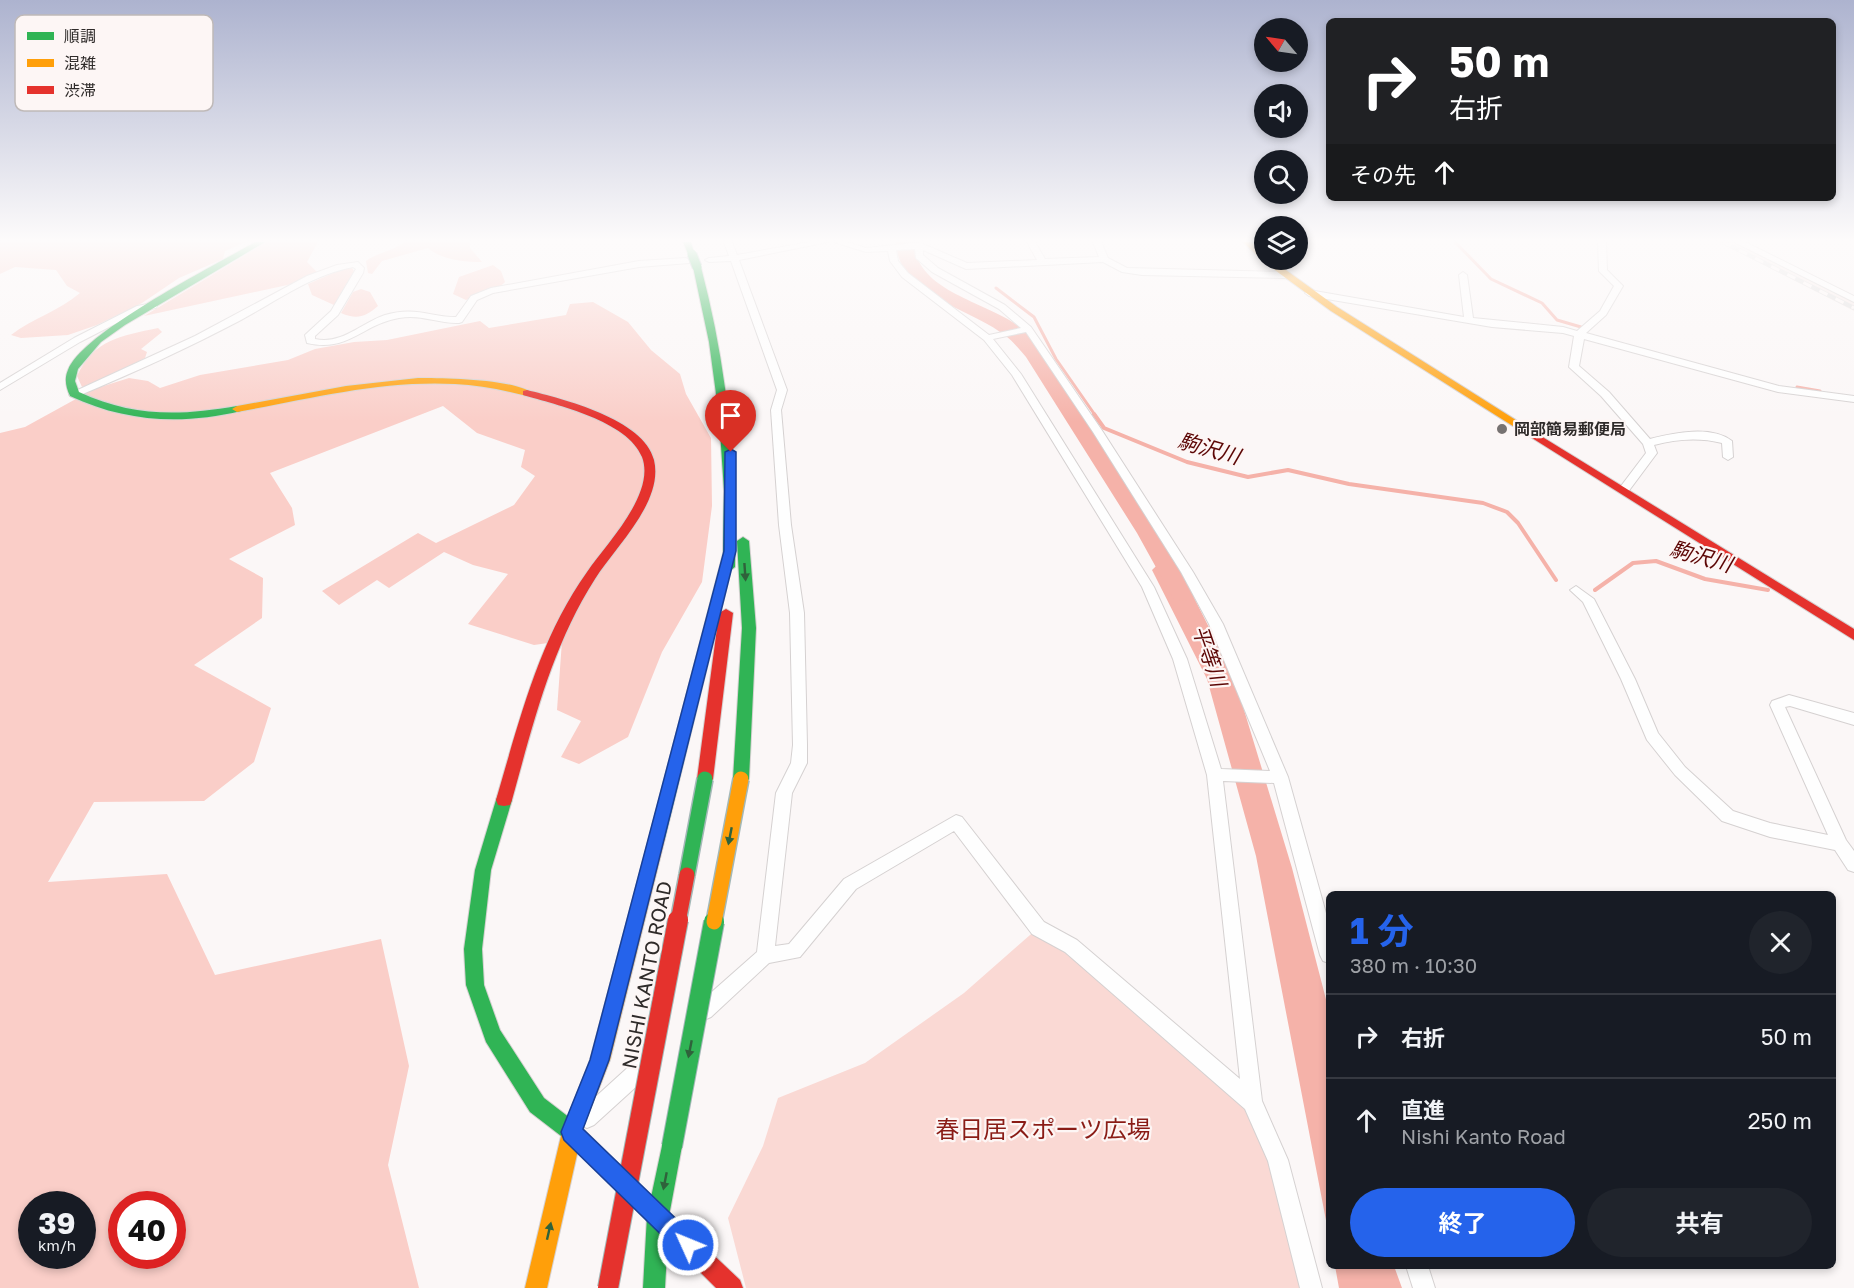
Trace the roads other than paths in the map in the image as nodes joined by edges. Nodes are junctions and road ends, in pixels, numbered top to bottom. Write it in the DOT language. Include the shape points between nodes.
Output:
graph roads {
  1 [pos="160,302"];
  2 [pos="263,302"];
  3 [pos="342,302"];
  4 [pos="471,302"];
  5 [pos="706,302"];
  6 [pos="751,302"];
  7 [pos="940,302"];
  8 [pos="993,302"];
  9 [pos="1325,302"];
  10 [pos="1367,302"];
  11 [pos="1467,302"];
  12 [pos="1612,302"];
  13 [pos="153,306"];
  14 [pos="1469,320"];
  15 [pos="1028,329"];
  16 [pos="1579,334"];
  17 [pos="987,338"];
  18 [pos="0,387"];
  19 [pos="74,394"];
  20 [pos="1854,399"];
  21 [pos="730,430"];
  22 [pos="1648,443"];
  23 [pos="1728,457"];
  24 [pos="1624,490"];
  25 [pos="730,551"];
  26 [pos="1576,590"];
  27 [pos="1854,635"];
  28 [pos="1854,719"];
  29 [pos="1215,775"];
  30 [pos="1280,777"];
  31 [pos="1840,844"];
  32 [pos="1854,865"];
  33 [pos="1326,944"];
  34 [pos="765,956"];
  35 [pos="1252,1102"];
  36 [pos="572,1132"];
  37 [pos="658,1216"];
  38 [pos="1418,1269"];
  39 [pos="536,1288"];
  40 [pos="608,1288"];
  41 [pos="654,1288"];
  42 [pos="732,1288"];
  43 [pos="1311,1288"];
  44 [pos="1424,1288"];
  1 -- 13 [label="main road"];
  2 -- 19 [label="street" via="116,377"];
  3 -- 4 [label="street" via="310,335 310,341 346,339 399,315 459,320"];
  5 -- 21 [label="main road, NISHI KANTO ROAD" via="721,362"];
  6 -- 34 [label="street" via="782,390 776,410 797,613 799,763 784,793"];
  7 -- 17 [label="street"];
  8 -- 15 [label="street"];
  9 -- 24 [label="main road"];
  10 -- 14 [label="street"];
  11 -- 14 [label="street"];
  12 -- 16 [label="street" via="1594,324"];
  13 -- 18 [label="street" via="140,308 77,340"];
  13 -- 19 [label="main road" via="111,332 77,361 69,381"];
  14 -- 16 [label="street"];
  15 -- 17 [label="street"];
  15 -- 30 [label="street" via="1098,432 1204,603"];
  16 -- 20 [label="street" via="1778,389"];
  16 -- 22 [label="street" via="1581,342 1573,356 1574,367 1605,394"];
  17 -- 29 [label="street" via="1016,375 1148,587 1180,659"];
  19 -- 36 [label="main road" via="101,409 178,417 392,382 484,382 528,393 636,437 647,454 649,479 640,501 552,643 483,870 473,949 475,985 493,1035 537,1105"];
  21 -- 25 [label="main road, NISHI KANTO ROAD"];
  21 -- 37 [label="main road, one-way, bridge" via="740,491 749,628 741,779"];
  22 -- 23 [label="street" via="1687,434 1705,435 1727,441"];
  22 -- 24 [label="street" via="1652,453"];
  24 -- 27 [label="main road"];
  25 -- 36 [label="main road" via="600,1060"];
  25 -- 40 [label="main road, NISHI KANTO ROAD, bridge" via="726,619 705,779"];
  26 -- 31 [label="street" via="1588,599 1652,736 1680,771 1728,816 1770,830"];
  28 -- 31 [label="street" via="1789,700 1777,705"];
  29 -- 30 [label="street"];
  29 -- 35 [label="street"];
  30 -- 33 [label="street"];
  31 -- 32 [label="street"];
  34 -- 35 [label="street" via="794,951 850,884 956,822 1038,928 1071,946"];
  34 -- 36 [label="street"];
  35 -- 43 [label="street" via="1278,1160"];
  36 -- 37 [label="main road"];
  39 -- 36 [label="main road, one-way"];
  37 -- 41 [label="main road"];
  37 -- 42 [label="main road"];
  38 -- 44 [label="street"];
}
